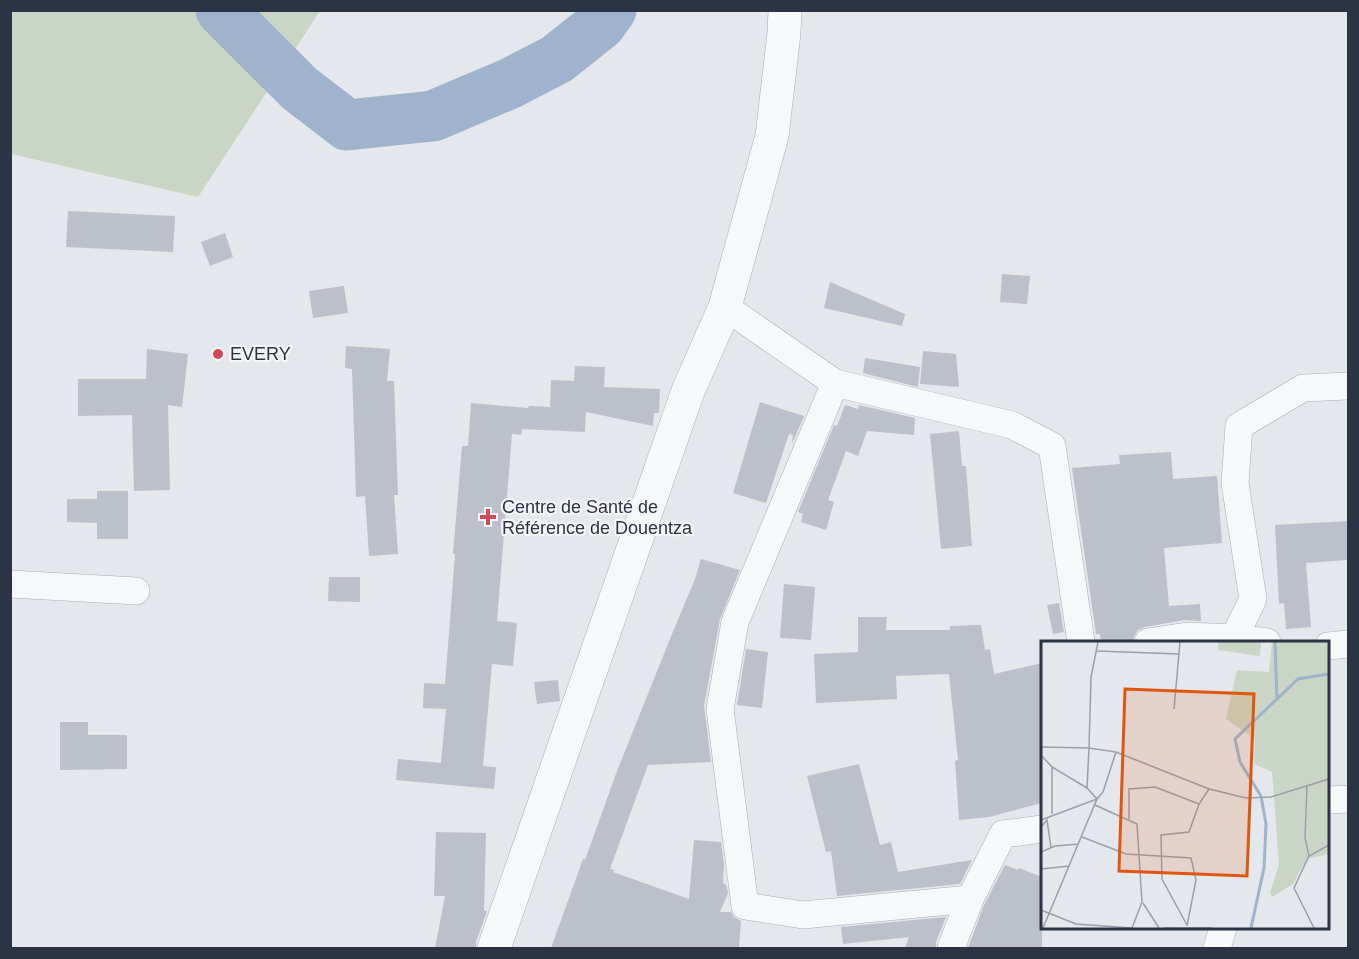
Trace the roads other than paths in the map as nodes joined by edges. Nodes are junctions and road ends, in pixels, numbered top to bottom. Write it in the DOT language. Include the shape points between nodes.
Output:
graph roads {
  1 [pos="785,10"];
  2 [pos="725,307"];
  3 [pos="835,383"];
  4 [pos="1348,386"];
  5 [pos="10,584"];
  6 [pos="136,591"];
  7 [pos="1234,640"];
  8 [pos="1081,641"];
  9 [pos="1154,641"];
  10 [pos="1250,641"];
  11 [pos="1348,644"];
  12 [pos="1329,646"];
  13 [pos="1348,799"];
  14 [pos="1329,800"];
  15 [pos="1041,829"];
  16 [pos="970,899"];
  17 [pos="1222,929"];
  18 [pos="494,948"];
  19 [pos="951,948"];
  20 [pos="1217,948"];
  1 -- 2 [label="street" via="772,136"];
  2 -- 3 [label="street"];
  2 -- 18 [label="street" via="688,391"];
  3 -- 8 [label="street" via="1012,425 1052,446"];
  3 -- 16 [label="street" via="735,622 720,709 745,906 803,915"];
  4 -- 7 [label="street" via="1304,388 1239,426 1235,483 1253,599"];
  5 -- 6 [label="street"];
  7 -- 9 [label="street" via="1186,636"];
  7 -- 10 [label="street"];
  11 -- 12 [label="street"];
  13 -- 14 [label="street"];
  15 -- 16 [label="street" via="1003,834"];
  16 -- 19 [label="street"];
  17 -- 20 [label="street"];
}
